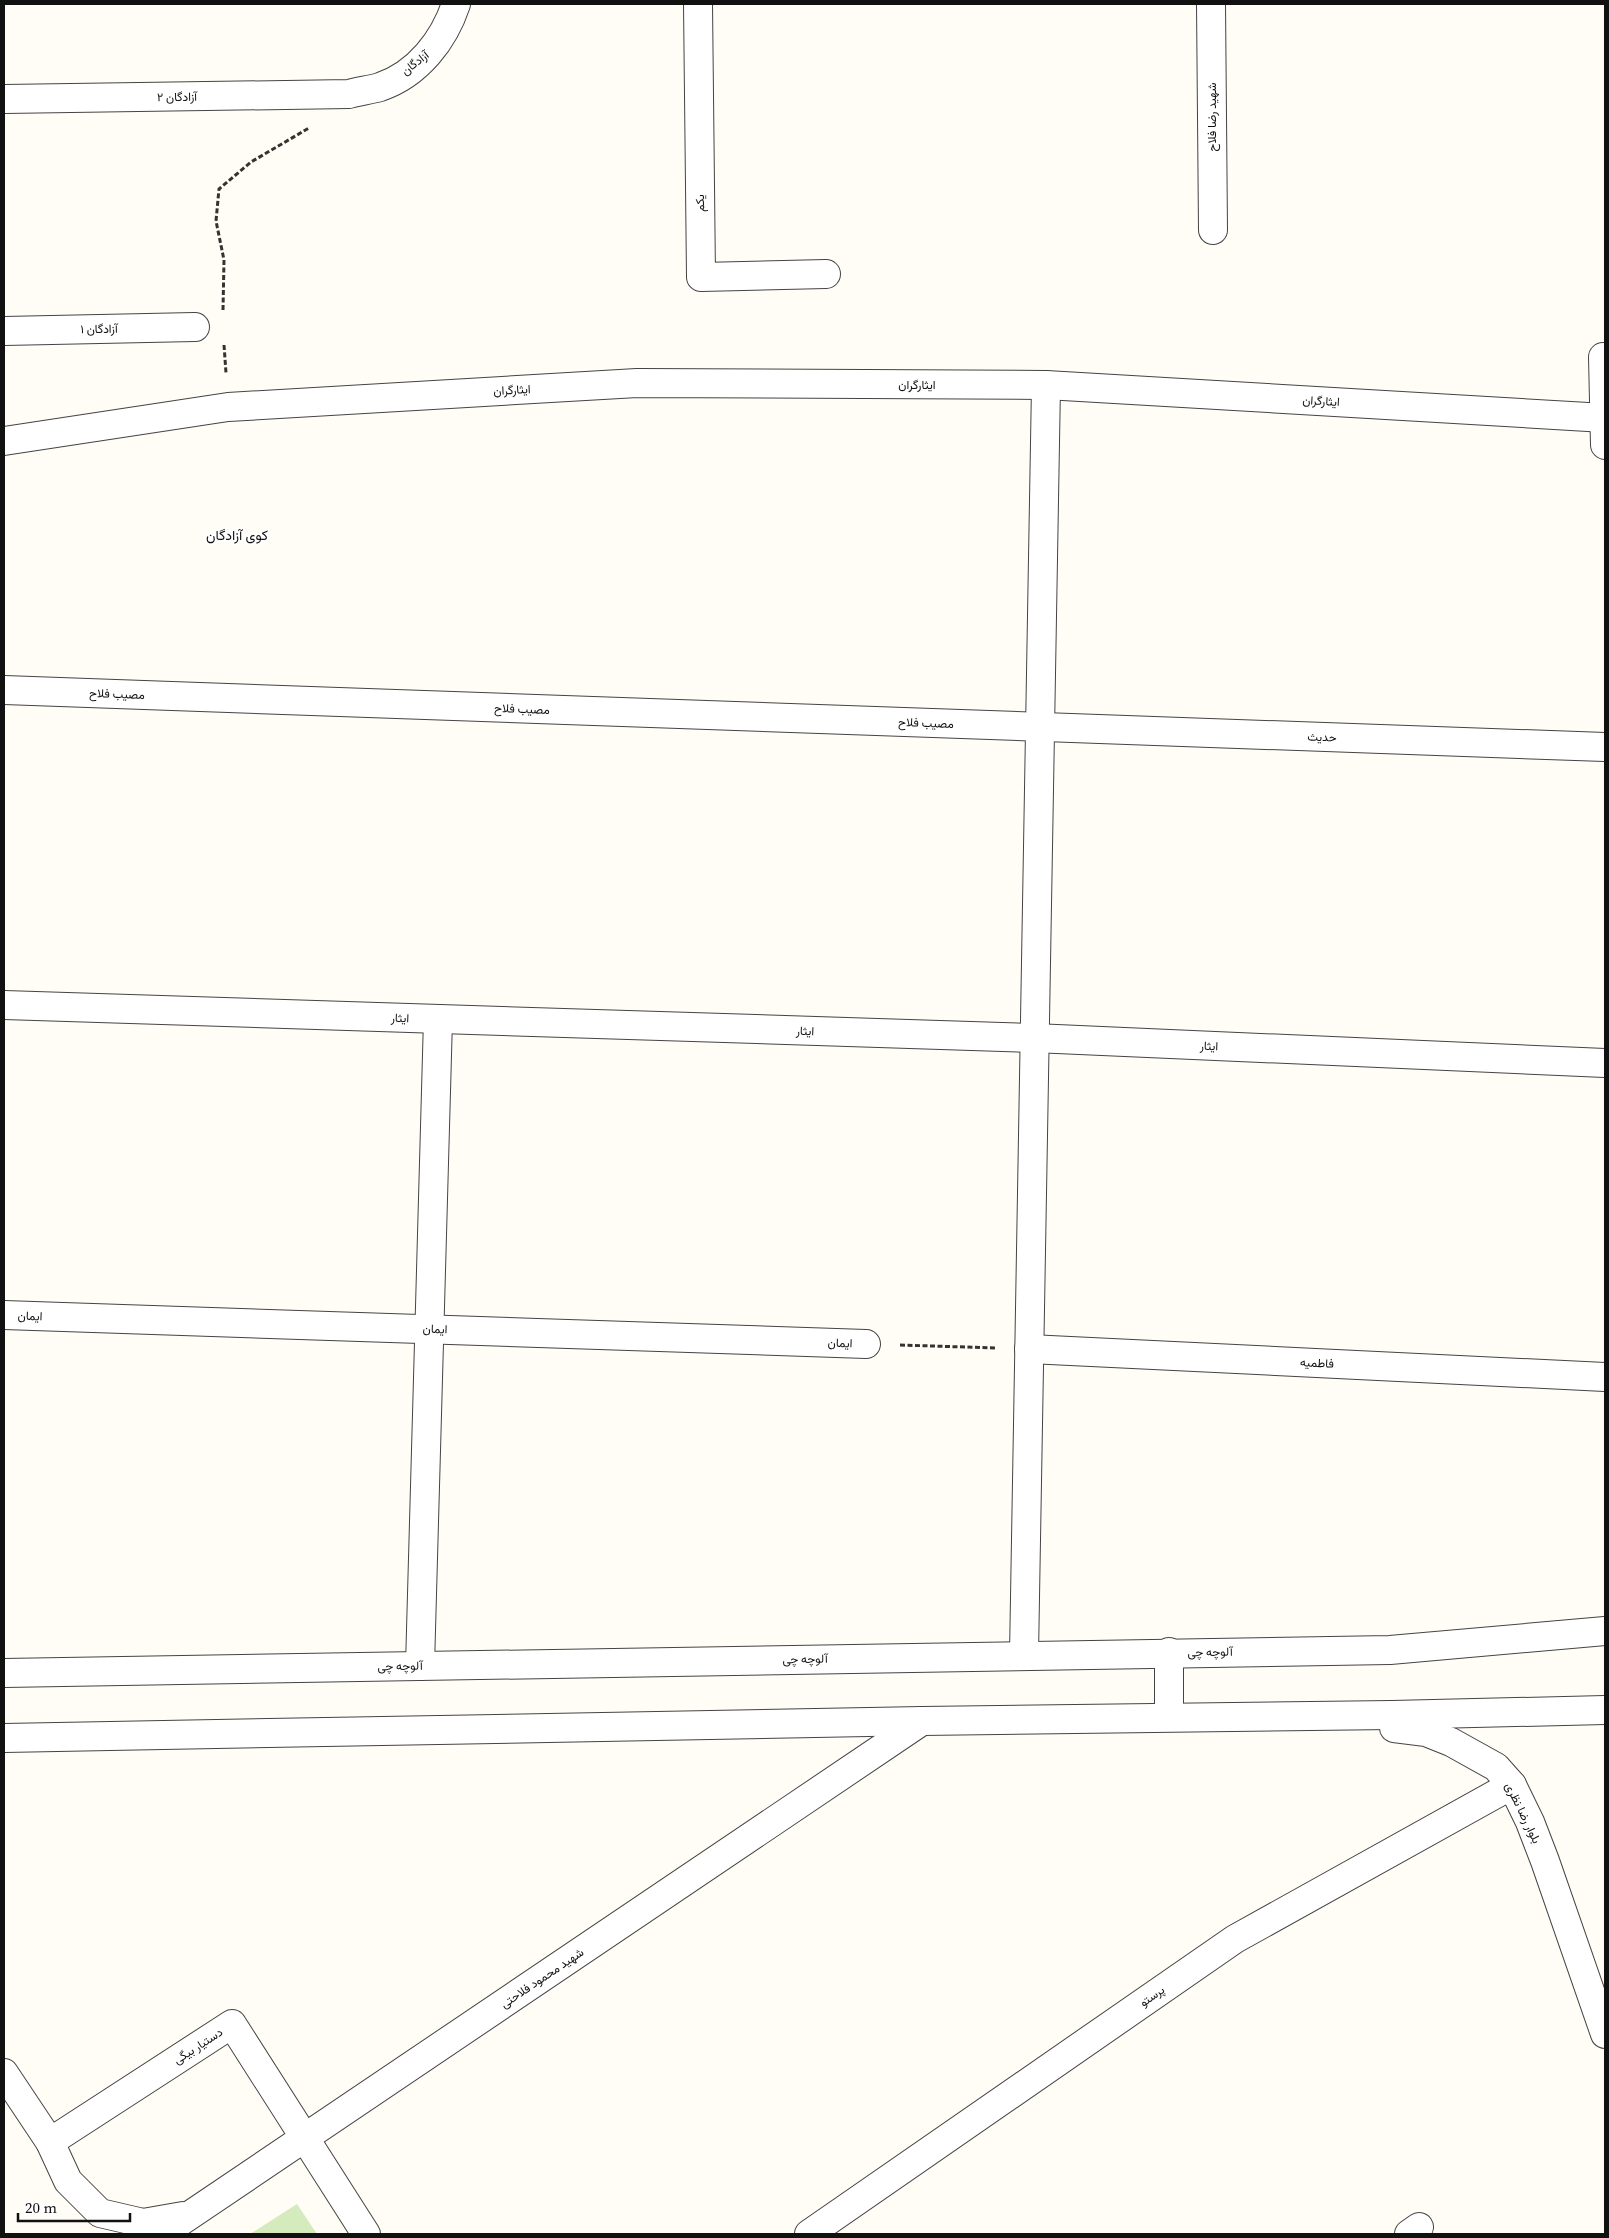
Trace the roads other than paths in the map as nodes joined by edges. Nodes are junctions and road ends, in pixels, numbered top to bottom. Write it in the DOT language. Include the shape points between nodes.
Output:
graph roads {
  1 [pos="456,4"];
  2 [pos="698,4"];
  3 [pos="1211,4"];
  4 [pos="349,94"];
  5 [pos="4,99"];
  6 [pos="1213,230"];
  7 [pos="826,274"];
  8 [pos="195,328"];
  9 [pos="4,331"];
  10 [pos="1604,357"];
  11 [pos="1046,385"];
  12 [pos="1605,418"];
  13 [pos="4,441"];
  14 [pos="1605,445"];
  15 [pos="4,690"];
  16 [pos="1040,728"];
  17 [pos="1605,748"];
  18 [pos="4,1005"];
  19 [pos="438,1019"];
  20 [pos="1034,1038"];
  21 [pos="1605,1063"];
  22 [pos="4,1315"];
  23 [pos="429,1329"];
  24 [pos="866,1344"];
  25 [pos="1029,1349"];
  26 [pos="1605,1377"];
  27 [pos="1605,1631"];
  28 [pos="1169,1652"];
  29 [pos="1024,1655"];
  30 [pos="420,1666"];
  31 [pos="4,1674"];
  32 [pos="1605,1710"];
  33 [pos="1294,1716"];
  34 [pos="1169,1717"];
  35 [pos="922,1721"];
  36 [pos="4,1738"];
  37 [pos="1512,1785"];
  38 [pos="1605,2034"];
  39 [pos="4,2073"];
  40 [pos="304,2138"];
  41 [pos="50,2142"];
  42 [pos="190,2215"];
  43 [pos="162,2234"];
  44 [pos="366,2234"];
  45 [pos="809,2234"];
  1 -- 4 [label="street, آزادگان" via="450,22 433,50 409,71 381,86"];
  2 -- 7 [label="street, یکم" via="701,277"];
  3 -- 6 [label="street, شهید رضا فلاح"];
  4 -- 5 [label="street, آزادگان ۲"];
  8 -- 9 [label="street, آزادگان ۱"];
  10 -- 12 [label="street"];
  11 -- 12 [label="street, ایثارگران"];
  11 -- 13 [label="street, ایثارگران" via="637,383 228,407"];
  11 -- 16 [label="street"];
  12 -- 14 [label="street"];
  15 -- 16 [label="street, مصیب فلاح"];
  16 -- 17 [label="street, حدیث"];
  16 -- 20 [label="street"];
  18 -- 19 [label="street, ایثار"];
  19 -- 20 [label="street, ایثار"];
  19 -- 23 [label="street"];
  20 -- 21 [label="street, ایثار"];
  20 -- 25 [label="street"];
  22 -- 23 [label="street, ایمان"];
  23 -- 24 [label="street, ایمان"];
  23 -- 30 [label="street"];
  25 -- 26 [label="street, فاطمیه"];
  25 -- 29 [label="street"];
  27 -- 28 [label="street, آلوچه چی" via="1390,1650"];
  28 -- 29 [label="street, آلوچه چی"];
  28 -- 34 [label="street"];
  29 -- 30 [label="street, آلوچه چی"];
  30 -- 31 [label="street, آلوچه چی"];
  32 -- 33 [label="street"];
  33 -- 34 [label="street"];
  33 -- 37 [label="street, بلوار رضا نظری" via="1426,1732 1496,1767"];
  34 -- 35 [label="street"];
  35 -- 36 [label="street"];
  35 -- 40 [label="street, شهید محمود فلاحتی"];
  37 -- 38 [label="street, بلوار رضا نظری" via="1545,1861"];
  37 -- 45 [label="street, پرستو" via="1235,1939"];
  39 -- 41 [label="street"];
  40 -- 41 [label="street, دستیار بیگی" via="232,2024"];
  40 -- 42 [label="street, شهید محمود فلاحتی"];
  40 -- 44 [label="street, دستیار بیگی"];
  41 -- 42 [label="street" via="68,2181 100,2213 143,2223"];
  42 -- 43 [label="street, شهید محمود فلاحتی"];
}
